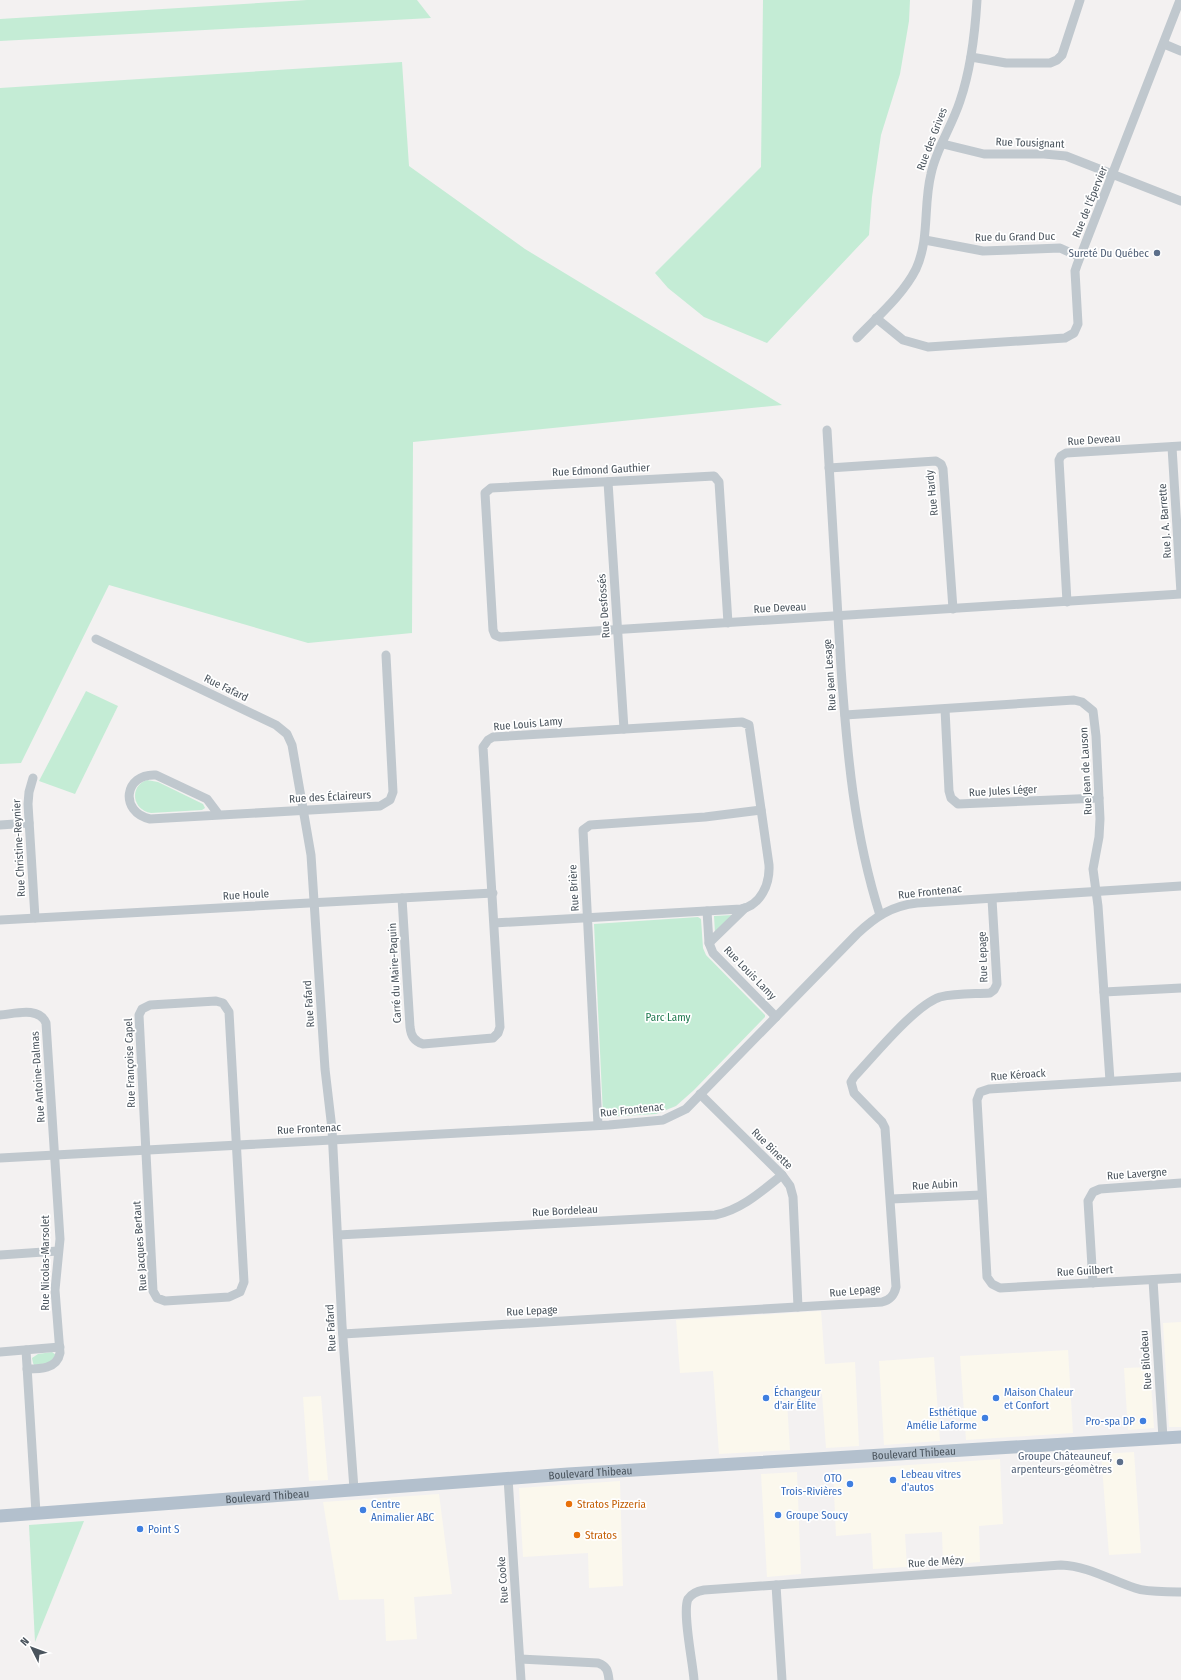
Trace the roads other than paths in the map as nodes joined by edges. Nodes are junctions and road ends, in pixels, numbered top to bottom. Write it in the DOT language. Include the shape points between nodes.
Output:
graph roads {
  1 [pos="977,0"];
  2 [pos="1080,0"];
  3 [pos="1180,0"];
  4 [pos="1164,44"];
  5 [pos="1181,51"];
  6 [pos="971,57"];
  7 [pos="943,144"];
  8 [pos="1113,175"];
  9 [pos="1181,201"];
  10 [pos="925,240"];
  11 [pos="1080,257"];
  12 [pos="876,318"];
  13 [pos="857,338"];
  14 [pos="827,430"];
  15 [pos="1176,447"];
  16 [pos="829,468"];
  17 [pos="608,482"];
  18 [pos="1181,594"];
  19 [pos="1067,602"];
  20 [pos="953,609"];
  21 [pos="838,616"];
  22 [pos="728,623"];
  23 [pos="617,631"];
  24 [pos="495,635"];
  25 [pos="96,639"];
  26 [pos="386,655"];
  27 [pos="945,709"];
  28 [pos="845,716"];
  29 [pos="624,729"];
  30 [pos="33,778"];
  31 [pos="1099,798"];
  32 [pos="761,810"];
  33 [pos="303,811"];
  34 [pos="219,815"];
  35 [pos="29,823"];
  36 [pos="0,824"];
  37 [pos="1181,886"];
  38 [pos="492,893"];
  39 [pos="1095,893"];
  40 [pos="402,898"];
  41 [pos="992,898"];
  42 [pos="314,903"];
  43 [pos="745,908"];
  44 [pos="707,911"];
  45 [pos="880,914"];
  46 [pos="587,917"];
  47 [pos="35,918"];
  48 [pos="0,920"];
  49 [pos="494,923"];
  50 [pos="709,943"];
  51 [pos="1181,988"];
  52 [pos="1104,992"];
  53 [pos="0,1015"];
  54 [pos="776,1017"];
  55 [pos="1181,1077"];
  56 [pos="1110,1080"];
  57 [pos="700,1094"];
  58 [pos="598,1126"];
  59 [pos="332,1140"];
  60 [pos="236,1146"];
  61 [pos="145,1151"];
  62 [pos="55,1155"];
  63 [pos="0,1158"];
  64 [pos="782,1175"];
  65 [pos="1181,1183"];
  66 [pos="981,1195"];
  67 [pos="891,1200"];
  68 [pos="338,1235"];
  69 [pos="58,1251"];
  70 [pos="0,1255"];
  71 [pos="1181,1278"];
  72 [pos="1153,1280"];
  73 [pos="1093,1283"];
  74 [pos="992,1284"];
  75 [pos="798,1307"];
  76 [pos="343,1334"];
  77 [pos="60,1347"];
  78 [pos="26,1350"];
  79 [pos="0,1352"];
  80 [pos="27,1369"];
  81 [pos="1181,1437"];
  82 [pos="1163,1438"];
  83 [pos="508,1478"];
  84 [pos="354,1489"];
  85 [pos="36,1513"];
  86 [pos="0,1516"];
  87 [pos="776,1585"];
  88 [pos="1181,1592"];
  89 [pos="520,1659"];
  90 [pos="521,1680"];
  91 [pos="609,1680"];
  92 [pos="694,1680"];
  93 [pos="782,1680"];
  1 -- 6 [label="street, Rue des Grives"];
  2 -- 6 [label="street" via="1062,55 1054,62 1006,63"];
  3 -- 4 [label="street, Rue de l'Épervier"];
  4 -- 5 [label="street"];
  4 -- 8 [label="street, Rue de l'Épervier"];
  6 -- 7 [label="street, Rue des Grives" via="960,101"];
  7 -- 8 [label="street, Rue Tousignant" via="984,154 1062,155"];
  7 -- 10 [label="street, Rue des Grives" via="929,180"];
  8 -- 9 [label="street, Rue Tousignant"];
  8 -- 11 [label="street, Rue de l'Épervier"];
  10 -- 11 [label="street, Rue du Grand Duc" via="983,251 1060,248"];
  10 -- 12 [label="street, Rue des Grives" via="912,277"];
  11 -- 12 [label="street, Rue de l'Épervier" via="1075,271 1078,324 1074,333 1065,338 928,346 903,340"];
  12 -- 13 [label="street, Rue des Grives"];
  14 -- 16 [label="street, Rue Jean Lesage"];
  15 -- 18 [label="street, Rue J. A. Barrette"];
  15 -- 19 [label="street, Rue Deveau" via="1066,453 1061,456 1059,460"];
  16 -- 20 [label="street, Rue Hardy" via="936,461 941,464"];
  16 -- 21 [label="street, Rue Jean Lesage"];
  17 -- 22 [label="street, Rue Edmond Gauthier" via="711,475 716,477 719,482"];
  17 -- 23 [label="street, Rue Desfossés"];
  17 -- 24 [label="street, Rue Edmond Gauthier" via="491,488 486,491"];
  18 -- 19 [label="street, Rue Deveau"];
  19 -- 20 [label="street, Rue Deveau"];
  20 -- 21 [label="street, Rue Deveau"];
  21 -- 22 [label="street, Rue Deveau"];
  21 -- 28 [label="street, Rue Jean Lesage"];
  22 -- 23 [label="street, Rue Deveau"];
  23 -- 24 [label="street, Rue Deveau" via="504,637"];
  23 -- 29 [label="street, Rue Desfossés"];
  25 -- 33 [label="street, Rue Fafard" via="284,731 294,750"];
  26 -- 33 [label="street, Rue des Éclaireurs" via="393,792 390,800 380,806"];
  27 -- 28 [label="street, Rue Jean de Lauson"];
  27 -- 31 [label="street, Rue Jean de Lauson" via="1074,700 1082,702 1091,708 1094,716"];
  27 -- 31 [label="street, Rue Jules Léger" via="948,791 958,804"];
  28 -- 45 [label="street, Rue Jean Lesage" via="847,757 856,819 867,872"];
  29 -- 32 [label="street, Rue Louis Lamy" via="747,723 750,728"];
  29 -- 38 [label="street, Rue Louis Lamy" via="493,738 486,742 483,747"];
  30 -- 35 [label="street, Rue Christine-Reynier" via="29,792"];
  31 -- 39 [label="street, Rue Jean de Lauson" via="1100,829 1092,869"];
  32 -- 43 [label="street, Rue Louis Lamy" via="769,872 762,894"];
  32 -- 46 [label="street, Rue Brière" via="587,826 583,833"];
  33 -- 34 [label="street, Rue des Éclaireurs"];
  33 -- 42 [label="street, Rue Fafard" via="311,855"];
  34 -- 34 [label="street, Rue des Éclaireurs" via="207,799 156,775 148,774 135,780 129,793 132,808 142,817 150,819"];
  35 -- 36 [label="street"];
  35 -- 47 [label="street, Rue Christine-Reynier"];
  37 -- 39 [label="street, Rue Frontenac"];
  38 -- 40 [label="street, Rue Houle"];
  38 -- 49 [label="street, Rue Louis Lamy"];
  39 -- 41 [label="street, Rue Frontenac"];
  39 -- 52 [label="street, Rue Jean de Lauson"];
  40 -- 42 [label="street, Rue Houle"];
  40 -- 49 [label="street, Carré du Maire-Paquin" via="410,1027 412,1037 418,1043 488,1039 498,1033 500,1027"];
  41 -- 45 [label="street, Rue Frontenac" via="908,904"];
  41 -- 67 [label="street, Rue Lepage" via="997,984 994,990 990,993 945,996 926,1004 851,1082 854,1093 884,1125"];
  42 -- 47 [label="street, Rue Houle"];
  42 -- 59 [label="street, Rue Fafard"];
  43 -- 44 [label="street"];
  43 -- 50 [label="street, Rue Louis Lamy"];
  44 -- 46 [label="street"];
  44 -- 50 [label="street, Rue Louis Lamy"];
  45 -- 54 [label="street, Rue Frontenac"];
  46 -- 49 [label="street"];
  46 -- 58 [label="street, Rue Brière"];
  47 -- 48 [label="street, Rue Houle"];
  50 -- 54 [label="street, Rue Louis Lamy" via="716,956"];
  51 -- 52 [label="street"];
  52 -- 56 [label="street, Rue Jean de Lauson"];
  53 -- 62 [label="street, Rue Antoine-Dalmas" via="35,1013 45,1021"];
  54 -- 57 [label="street, Rue Frontenac"];
  55 -- 56 [label="street, Rue Kéroack"];
  56 -- 66 [label="street, Rue Kéroack" via="988,1088 980,1092 977,1100"];
  57 -- 58 [label="street, Rue Frontenac" via="682,1111 666,1119"];
  57 -- 64 [label="street, Rue Binette"];
  58 -- 59 [label="street, Rue Frontenac"];
  59 -- 60 [label="street, Rue Frontenac"];
  59 -- 68 [label="street, Rue Fafard"];
  60 -- 61 [label="street, Rue Frontenac"];
  60 -- 61 [label="street, Rue Françoise Capel" via="229,1012 223,1003 216,1001 150,1005 140,1012 138,1019"];
  60 -- 61 [label="street, Rue Jacques Bertaut" via="244,1282 240,1292 229,1298 165,1301 154,1294"];
  61 -- 62 [label="street, Rue Frontenac"];
  62 -- 63 [label="street, Rue Frontenac"];
  62 -- 69 [label="street, Rue Nicolas-Marsolet" via="60,1239"];
  64 -- 68 [label="street, Rue Bordeleau" via="738,1207 715,1215"];
  64 -- 75 [label="street, Rue Binette" via="790,1186 792,1196"];
  65 -- 73 [label="street, Rue Lavergne" via="1100,1188 1091,1193 1088,1201"];
  66 -- 67 [label="street, Rue Aubin"];
  66 -- 74 [label="street, Rue Kéroack" via="987,1277"];
  67 -- 75 [label="street, Rue Lepage" via="896,1287 892,1298 882,1302"];
  68 -- 76 [label="street, Rue Fafard"];
  69 -- 70 [label="street"];
  69 -- 77 [label="street, Rue Nicolas-Marsolet" via="55,1290"];
  71 -- 72 [label="street, Rue Guilbert"];
  72 -- 73 [label="street, Rue Guilbert"];
  72 -- 82 [label="street, Rue Bilodeau"];
  73 -- 74 [label="street, Rue Guilbert" via="1000,1288"];
  75 -- 76 [label="street, Rue Lepage"];
  76 -- 84 [label="street, Rue Fafard"];
  77 -- 78 [label="street"];
  77 -- 80 [label="street, Rue Nicolas-Marsolet" via="59,1358 55,1364 46,1368"];
  78 -- 79 [label="street"];
  78 -- 80 [label="street"];
  80 -- 85 [label="street"];
  81 -- 82 [label="main road, Boulevard Thibeau"];
  82 -- 83 [label="main road, Boulevard Thibeau"];
  83 -- 84 [label="main road, Boulevard Thibeau"];
  83 -- 89 [label="street, Rue Cooke"];
  84 -- 85 [label="main road, Boulevard Thibeau"];
  85 -- 86 [label="main road, Boulevard Thibeau"];
  87 -- 88 [label="street, Rue de Mézy" via="1061,1565 1088,1569 1140,1589"];
  87 -- 92 [label="street, Rue de Mézy" via="704,1590 690,1597 686,1610"];
  87 -- 93 [label="street"];
  89 -- 90 [label="street, Rue Cooke"];
  89 -- 91 [label="street" via="598,1663 607,1669"];
}
